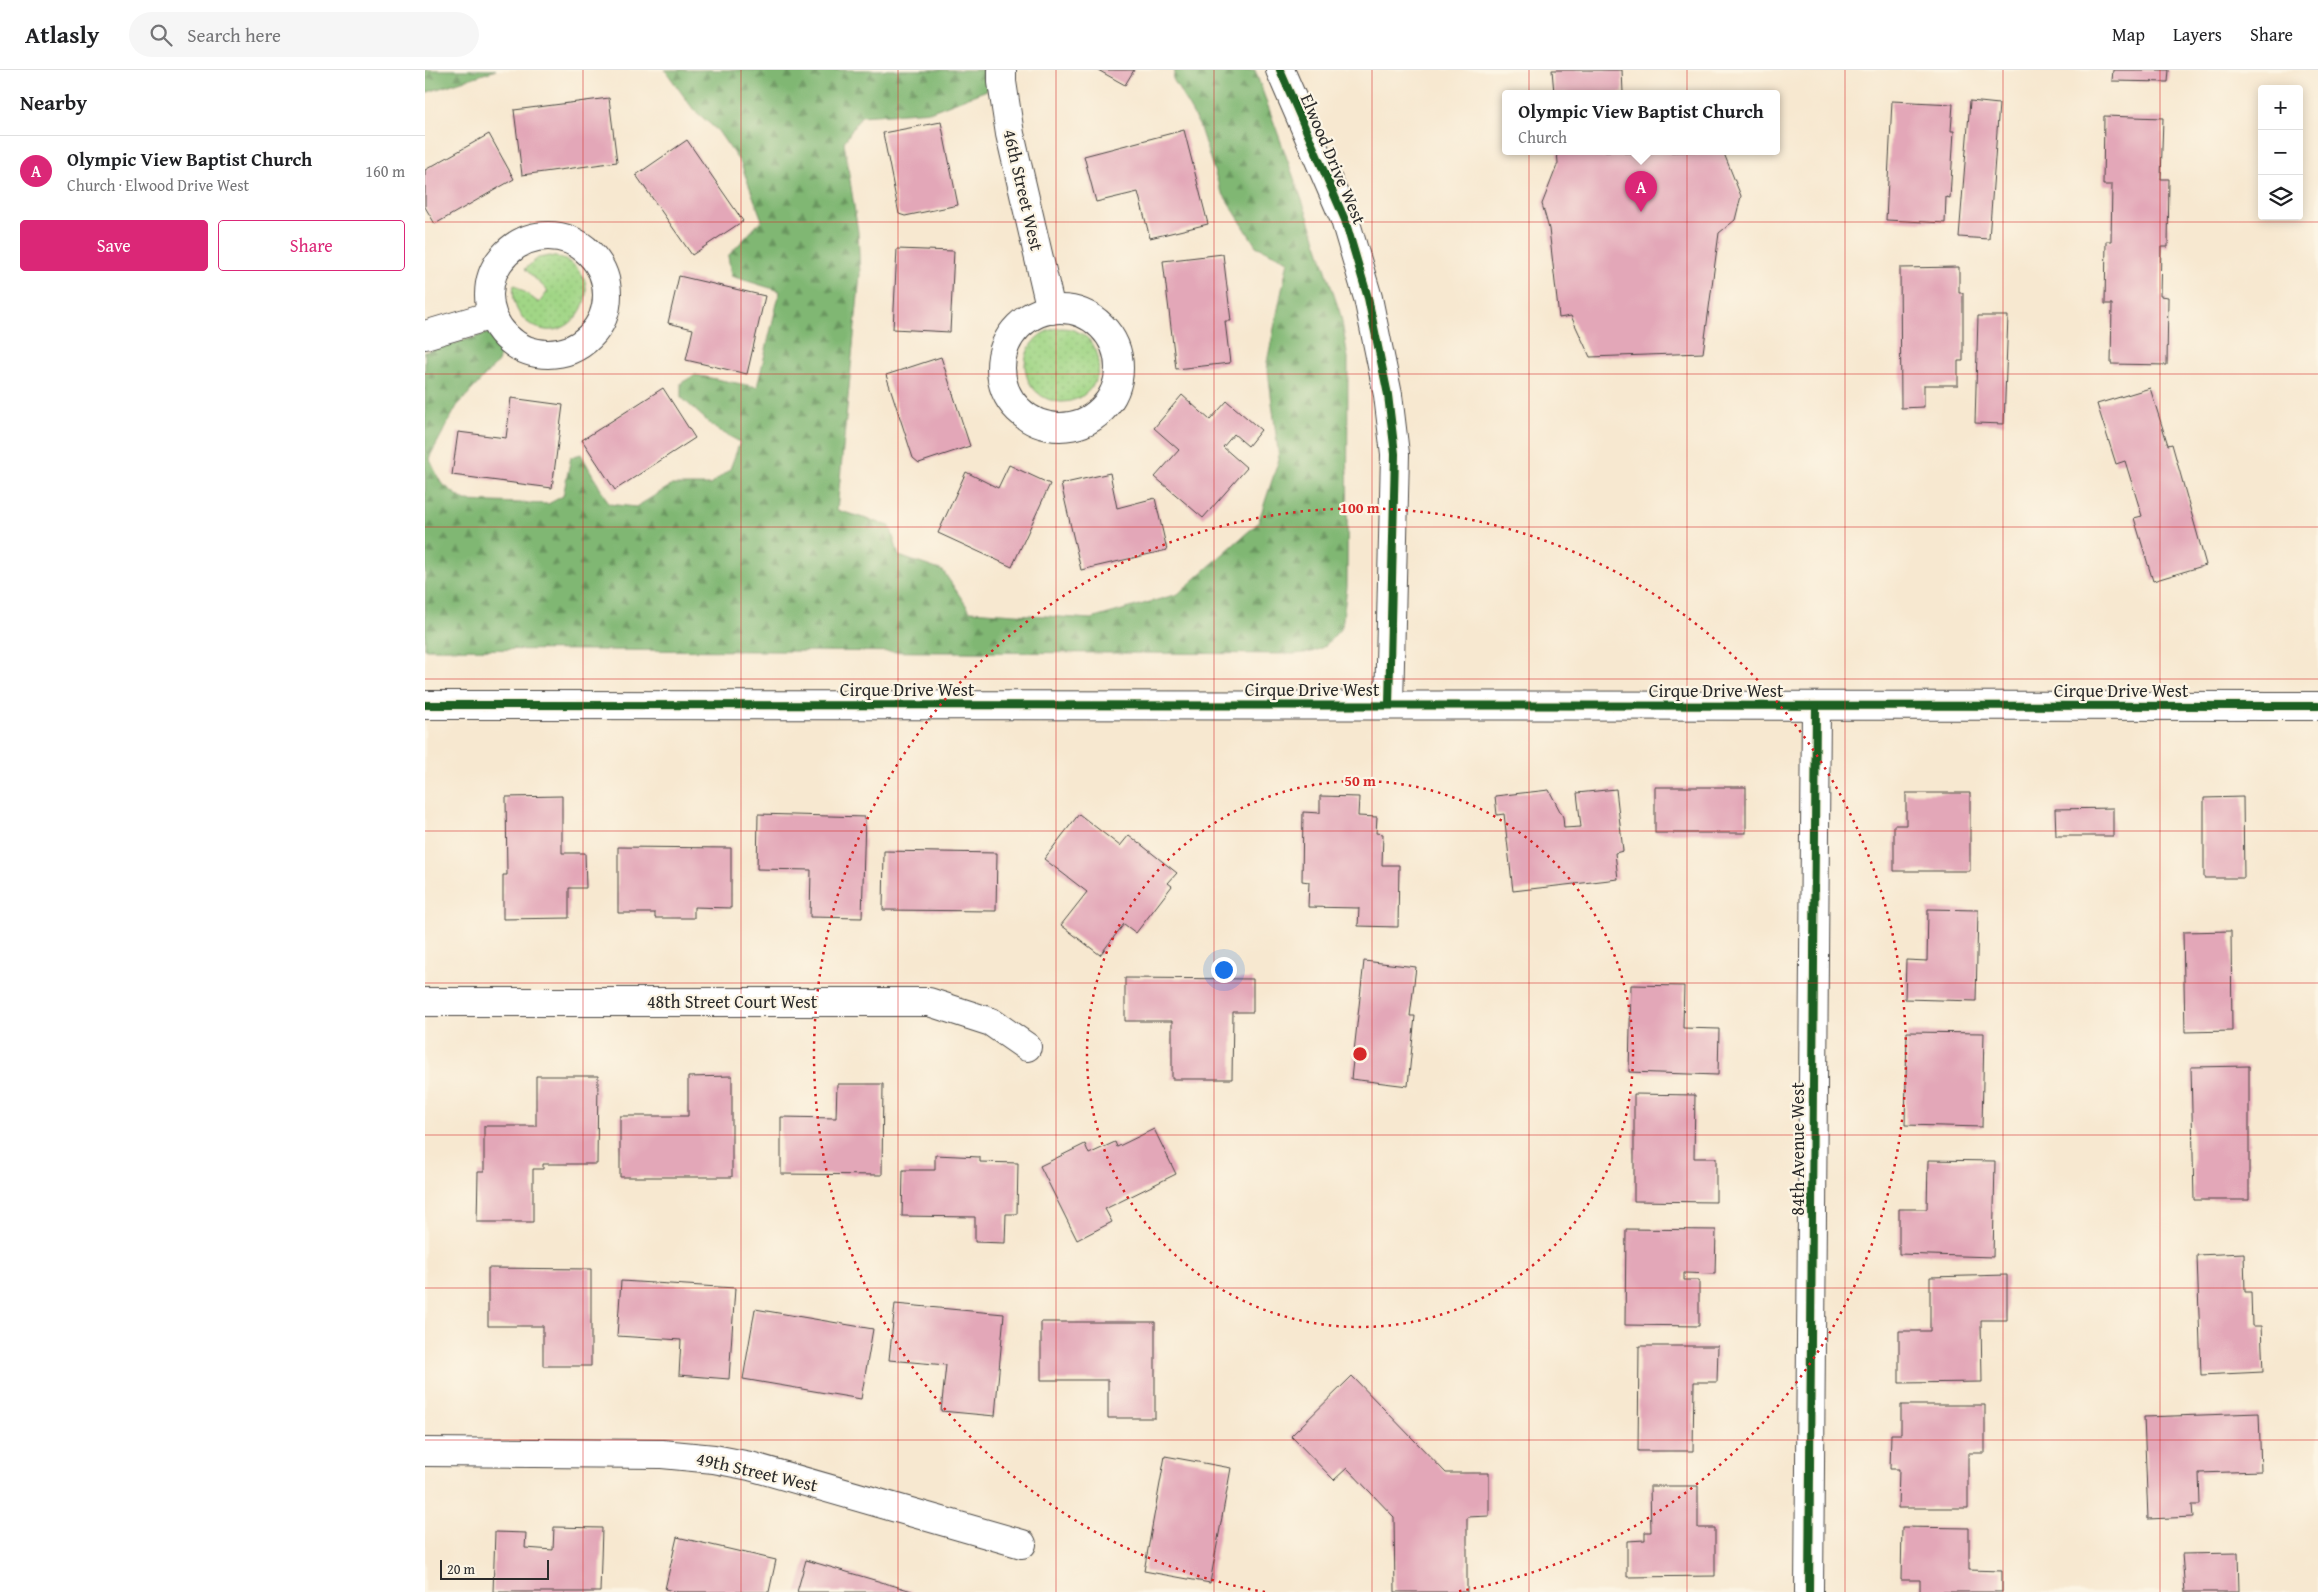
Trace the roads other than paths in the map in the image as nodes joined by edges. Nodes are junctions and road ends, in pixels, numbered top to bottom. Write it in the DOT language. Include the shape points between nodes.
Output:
graph roads {
  1 [pos="1002,70"];
  2 [pos="1280,70"];
  3 [pos="1051,310"];
  4 [pos="492,315"];
  5 [pos="425,335"];
  6 [pos="425,705"];
  7 [pos="1389,705"];
  8 [pos="1816,706"];
  9 [pos="2318,706"];
  10 [pos="425,1002"];
  11 [pos="1027,1047"];
  12 [pos="425,1452"];
  13 [pos="1022,1544"];
  14 [pos="1809,1592"];
  1 -- 3 [label="street, 46th Street West" via="1010,134"];
  2 -- 7 [label="street, Elwood Drive West" via="1345,220 1368,298 1388,395 1395,454"];
  3 -- 3 [label="street" via="1077,311 1094,320 1107,332 1116,349 1119,367 1116,388 1106,405 1090,418 1071,426 1051,426 1031,419 1015,406 1005,389 1001,369 1003,350 1012,334 1025,321"];
  4 -- 4 [label="street" via="488,296 491,278 499,262 512,248 529,240 547,236 582,247 604,276 607,295 603,315 593,333 578,346 559,354 539,354 519,347 503,334"];
  4 -- 5 [label="street"];
  6 -- 7 [label="street, Cirque Drive West"];
  7 -- 8 [label="street, Cirque Drive West"];
  8 -- 9 [label="street, Cirque Drive West"];
  8 -- 14 [label="street, 84th Avenue West"];
  10 -- 11 [label="street, 48th Street Court West" via="929,1002 991,1022"];
  12 -- 13 [label="street, 49th Street West" via="662,1454 714,1459 750,1466"];
}
